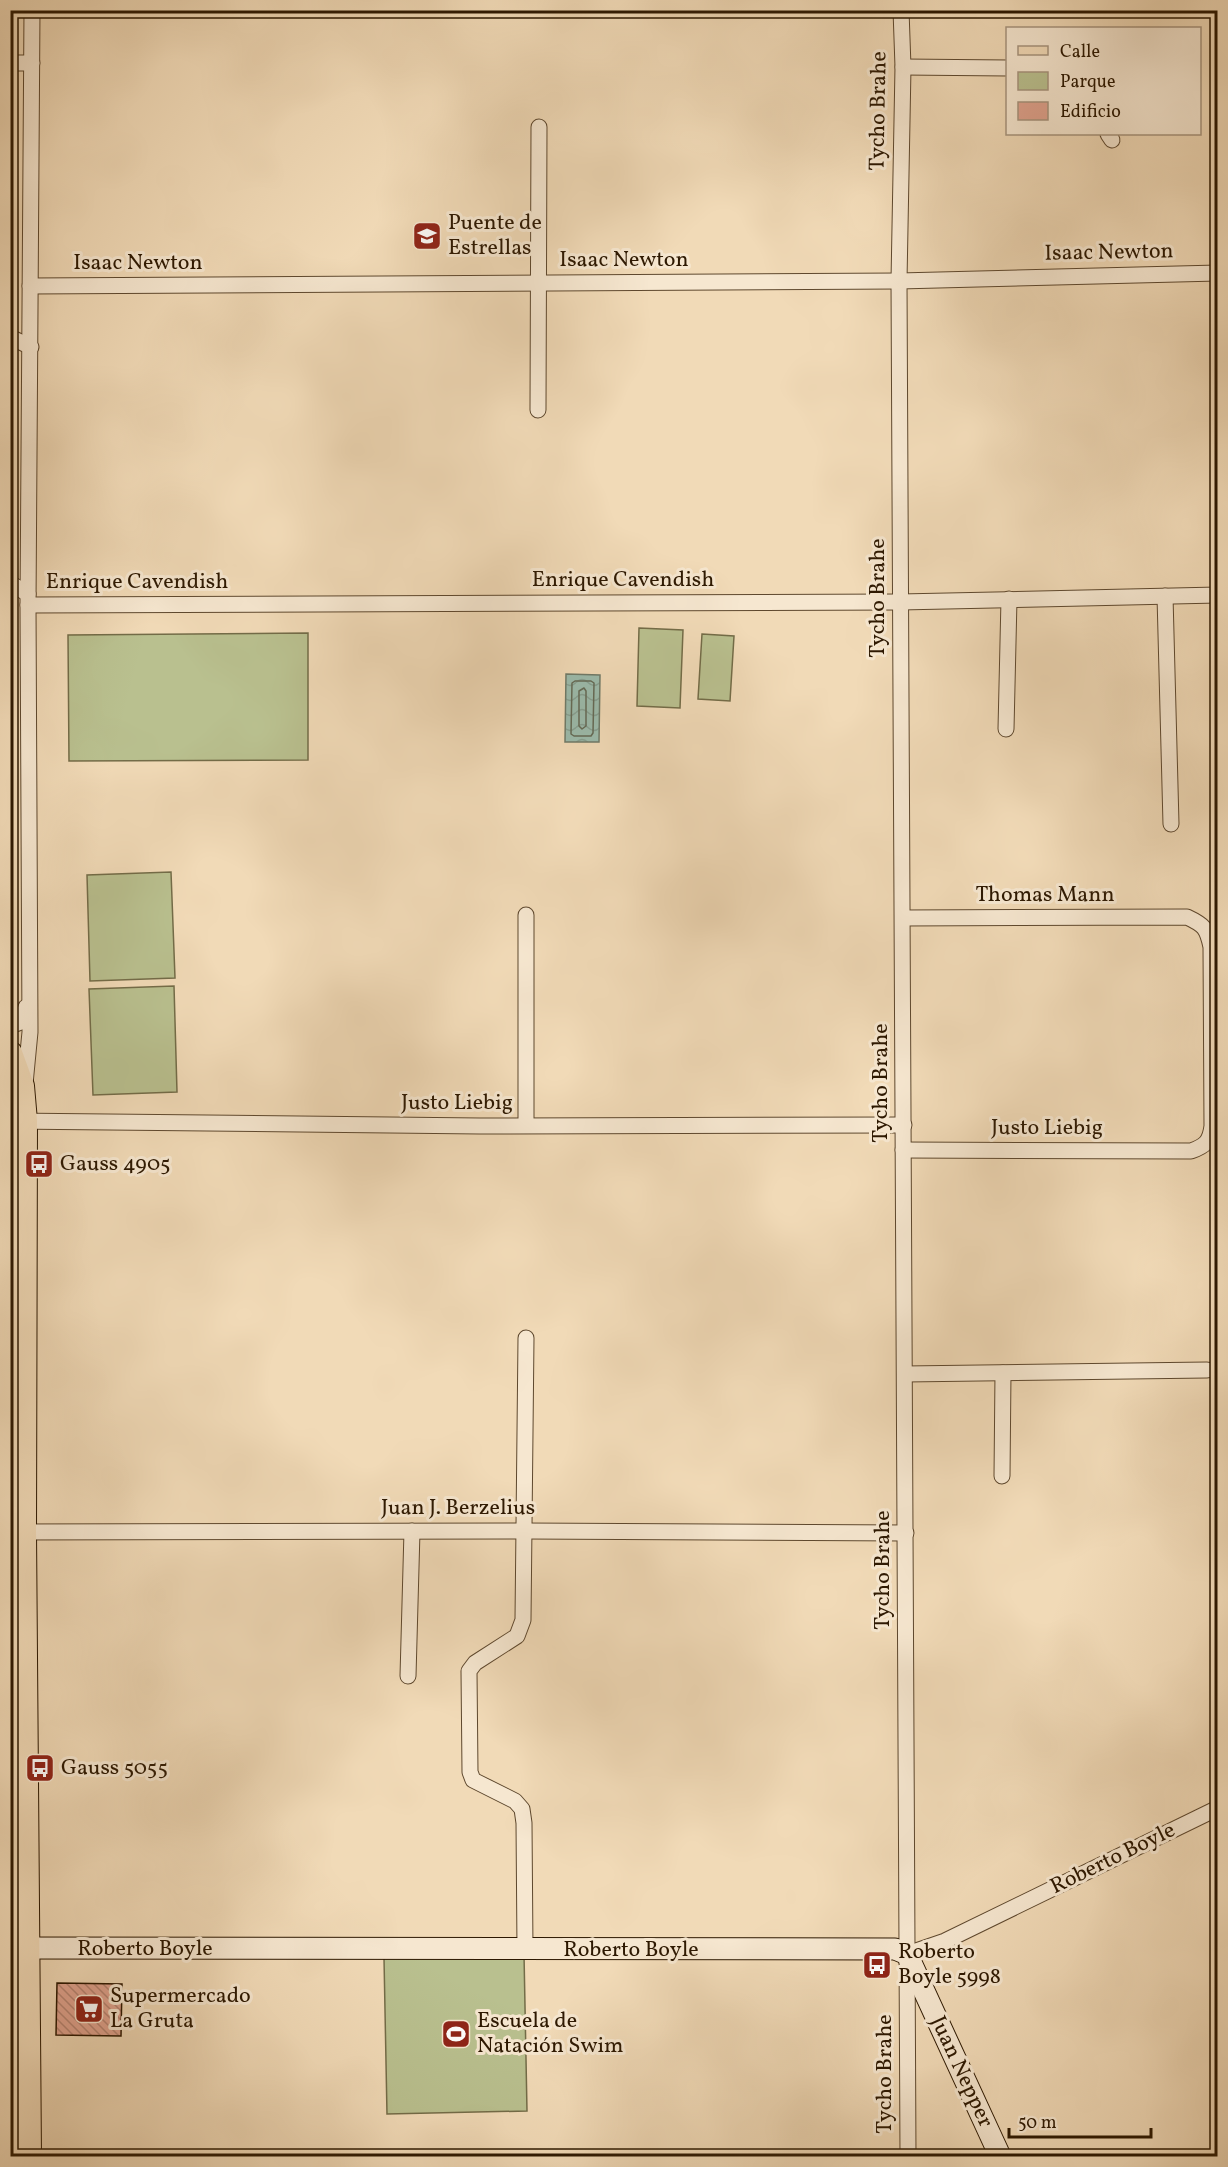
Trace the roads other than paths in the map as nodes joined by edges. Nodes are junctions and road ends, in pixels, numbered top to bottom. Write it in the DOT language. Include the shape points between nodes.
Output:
graph roads {
  1 [pos="32,10"];
  2 [pos="902,10"];
  3 [pos="10,63"];
  4 [pos="32,63"];
  5 [pos="903,67"];
  6 [pos="1006,68"];
  7 [pos="539,128"];
  8 [pos="1218,273"];
  9 [pos="899,281"];
  10 [pos="539,283"];
  11 [pos="30,286"];
  12 [pos="10,337"];
  13 [pos="31,347"];
  14 [pos="538,410"];
  15 [pos="10,584"];
  16 [pos="1218,595"];
  17 [pos="1165,596"];
  18 [pos="1009,599"];
  19 [pos="28,600"];
  20 [pos="900,602"];
  21 [pos="1006,729"];
  22 [pos="1171,824"];
  23 [pos="526,915"];
  24 [pos="903,918"];
  25 [pos="29,998"];
  26 [pos="10,1026"];
  27 [pos="10,1053"];
  28 [pos="24,1096"];
  29 [pos="18,1121"];
  30 [pos="526,1125"];
  31 [pos="904,1125"];
  32 [pos="903,1150"];
  33 [pos="1191,1151"];
  34 [pos="526,1338"];
  35 [pos="1207,1370"];
  36 [pos="1003,1372"];
  37 [pos="905,1374"];
  38 [pos="1002,1476"];
  39 [pos="412,1531"];
  40 [pos="525,1531"];
  41 [pos="17,1532"];
  42 [pos="906,1533"];
  43 [pos="408,1676"];
  44 [pos="1218,1808"];
  45 [pos="19,1948"];
  46 [pos="525,1950"];
  47 [pos="906,1954"];
  48 [pos="29,2157"];
  49 [pos="908,2157"];
  50 [pos="1000,2157"];
  1 -- 4 [label="street"];
  2 -- 5 [label="street, Tycho Brahe"];
  3 -- 4 [label="street"];
  4 -- 11 [label="street"];
  5 -- 6 [label="street"];
  5 -- 9 [label="street, Tycho Brahe"];
  7 -- 10 [label="street"];
  8 -- 9 [label="street, Isaac Newton"];
  9 -- 10 [label="street, Isaac Newton"];
  9 -- 20 [label="street, Tycho Brahe"];
  10 -- 11 [label="street, Isaac Newton"];
  10 -- 14 [label="street"];
  11 -- 13 [label="street"];
  12 -- 13 [label="street"];
  13 -- 19 [label="street"];
  15 -- 19 [label="street"];
  16 -- 17 [label="street, Enrique Cavendish"];
  17 -- 18 [label="street, Enrique Cavendish"];
  17 -- 22 [label="street"];
  18 -- 20 [label="street, Enrique Cavendish"];
  18 -- 21 [label="street"];
  19 -- 20 [label="street, Enrique Cavendish"];
  19 -- 25 [label="street"];
  20 -- 24 [label="street, Tycho Brahe"];
  23 -- 30 [label="street"];
  24 -- 31 [label="street, Tycho Brahe"];
  24 -- 33 [label="street, Thomas Mann" via="1187,917 1203,924 1211,947 1212,1126 1210,1140"];
  25 -- 26 [label="street" via="21,1022"];
  25 -- 28 [label="street"];
  27 -- 28 [label="main road"];
  28 -- 29 [label="main road"];
  29 -- 30 [label="street, Justo Liebig"];
  29 -- 41 [label="main road"];
  30 -- 31 [label="street, Justo Liebig"];
  31 -- 32 [label="street, Tycho Brahe"];
  32 -- 33 [label="street, Justo Liebig"];
  32 -- 37 [label="street, Tycho Brahe"];
  34 -- 40 [label="street"];
  35 -- 36 [label="street"];
  36 -- 37 [label="street"];
  36 -- 38 [label="street"];
  37 -- 42 [label="street, Tycho Brahe"];
  39 -- 40 [label="street, Juan J. Berzelius"];
  39 -- 41 [label="street, Juan J. Berzelius"];
  39 -- 43 [label="street"];
  40 -- 42 [label="street, Juan J. Berzelius"];
  40 -- 46 [label="street" via="523,1620 517,1636 469,1671 473,1780 515,1801 522,1809"];
  41 -- 45 [label="main road"];
  42 -- 47 [label="street, Tycho Brahe"];
  44 -- 47 [label="street, Roberto Boyle" via="945,1941"];
  45 -- 46 [label="main road, Roberto Boyle"];
  45 -- 48 [label="main road"];
  46 -- 47 [label="main road, Roberto Boyle" via="879,1948"];
  47 -- 49 [label="street, Tycho Brahe"];
  47 -- 50 [label="main road, Juan Nepper"];
}
